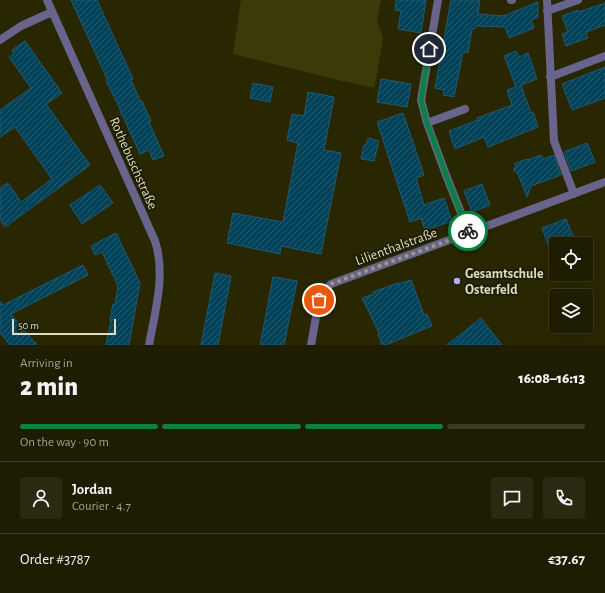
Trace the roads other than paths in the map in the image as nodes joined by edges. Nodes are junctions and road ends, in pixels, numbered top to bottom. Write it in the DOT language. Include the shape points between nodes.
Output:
graph roads {
  1 [pos="47,0"];
  2 [pos="438,0"];
  3 [pos="546,0"];
  4 [pos="578,0"];
  5 [pos="547,11"];
  6 [pos="52,12"];
  7 [pos="0,40"];
  8 [pos="605,56"];
  9 [pos="550,77"];
  10 [pos="465,109"];
  11 [pos="427,123"];
  12 [pos="605,182"];
  13 [pos="574,194"];
  14 [pos="469,233"];
  15 [pos="149,345"];
  16 [pos="311,345"];
  1 -- 6 [label="street, Rothebuschstraße"];
  2 -- 11 [label="street" via="421,100"];
  3 -- 5 [label="street"];
  4 -- 5 [label="street"];
  5 -- 9 [label="street"];
  6 -- 7 [label="street" via="21,26"];
  6 -- 15 [label="street, Rothebuschstraße" via="158,249 160,272"];
  8 -- 9 [label="street"];
  9 -- 13 [label="street" via="554,141"];
  10 -- 11 [label="street"];
  11 -- 14 [label="street"];
  12 -- 13 [label="street, Lilienthalstraße"];
  13 -- 14 [label="street, Lilienthalstraße"];
  14 -- 16 [label="street, Lilienthalstraße" via="331,284 319,300"];
}
